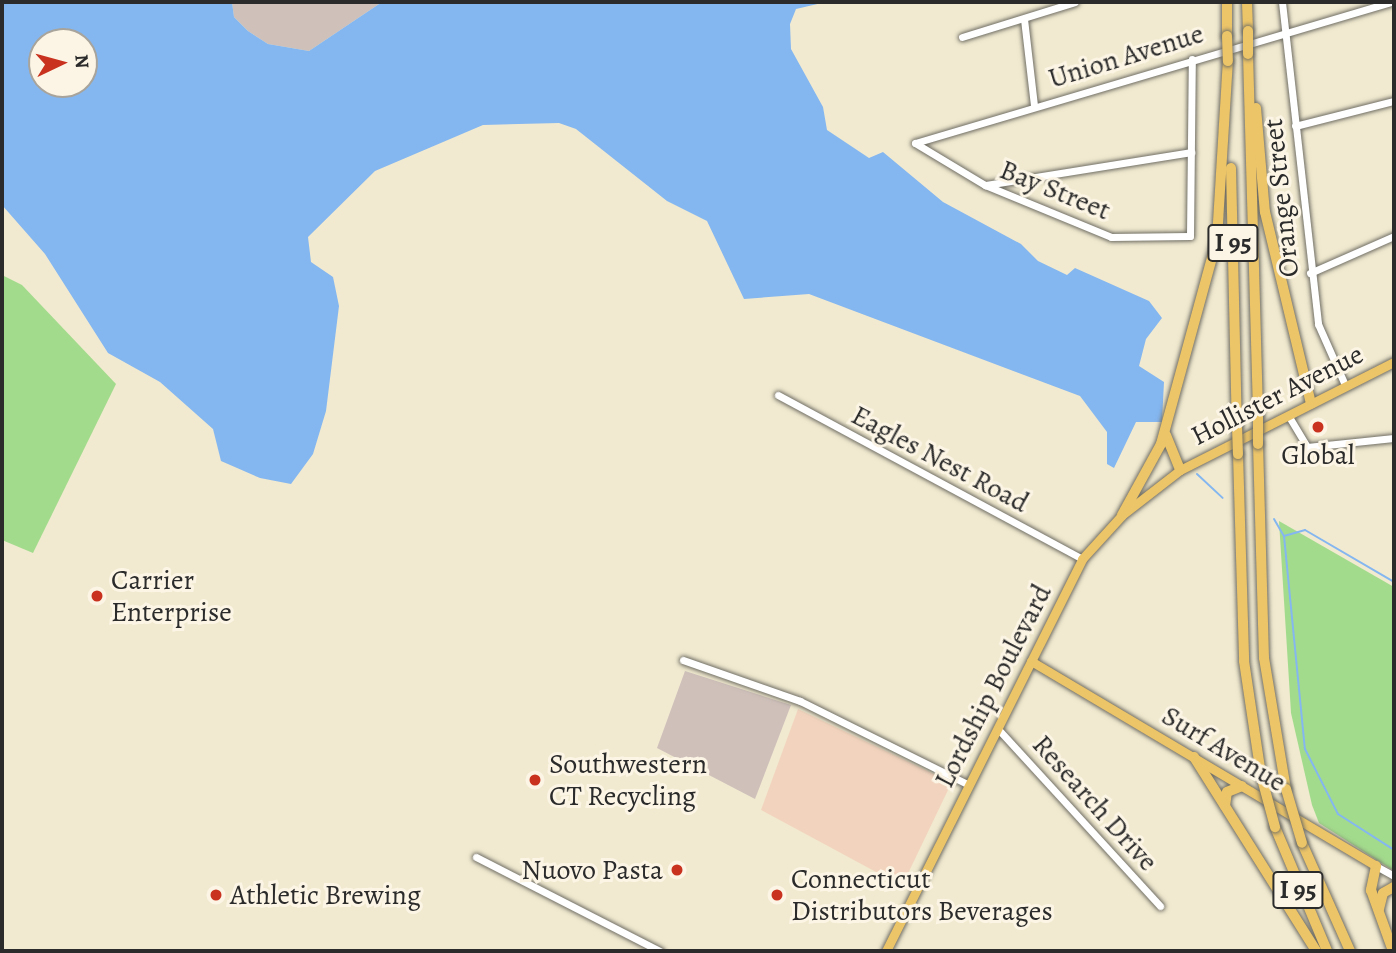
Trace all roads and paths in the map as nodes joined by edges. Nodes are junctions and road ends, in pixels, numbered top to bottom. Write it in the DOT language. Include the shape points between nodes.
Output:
graph roads {
  1 [pos="1075,2"];
  2 [pos="1227,2"];
  3 [pos="1247,2"];
  4 [pos="1282,2"];
  5 [pos="1391,2"];
  6 [pos="1024,19"];
  7 [pos="1284,29"];
  8 [pos="962,37"];
  9 [pos="1248,54"];
  10 [pos="1192,59"];
  11 [pos="1228,61"];
  12 [pos="1394,101"];
  13 [pos="1034,106"];
  14 [pos="1295,127"];
  15 [pos="915,143"];
  16 [pos="1191,152"];
  17 [pos="985,185"];
  18 [pos="1394,236"];
  19 [pos="1310,273"];
  20 [pos="1394,362"];
  21 [pos="1345,385"];
  22 [pos="778,395"];
  23 [pos="1311,404"];
  24 [pos="1288,415"];
  25 [pos="1166,428"];
  26 [pos="1394,438"];
  27 [pos="1180,470"];
  28 [pos="1122,515"];
  29 [pos="1083,559"];
  30 [pos="683,660"];
  31 [pos="1031,661"];
  32 [pos="998,729"];
  33 [pos="1194,757"];
  34 [pos="969,785"];
  35 [pos="1242,786"];
  36 [pos="1226,810"];
  37 [pos="476,857"];
  38 [pos="1376,866"];
  39 [pos="1394,876"];
  40 [pos="1394,887"];
  41 [pos="1160,906"];
  42 [pos="1379,912"];
  43 [pos="660,951"];
  44 [pos="886,951"];
  45 [pos="1316,951"];
  46 [pos="1327,951"];
  47 [pos="1350,951"];
  48 [pos="1393,951"];
  1 -- 6 [label="street"];
  2 -- 11 [label="highway, I 95, bridge"];
  3 -- 9 [label="highway, I 95, bridge"];
  4 -- 7 [label="street, Orange Street"];
  5 -- 7 [label="street, Union Avenue"];
  6 -- 8 [label="street"];
  6 -- 13 [label="street"];
  7 -- 10 [label="street, Union Avenue"];
  7 -- 14 [label="street, Orange Street"];
  9 -- 23 [label="highway" via="1265,212"];
  9 -- 47 [label="highway, I 95, bridge" via="1264,658 1286,789 1302,843"];
  10 -- 13 [label="street, Union Avenue"];
  10 -- 16 [label="street"];
  11 -- 25 [label="highway" via="1220,228"];
  11 -- 46 [label="highway, I 95, bridge" via="1244,661 1261,775 1275,827"];
  12 -- 14 [label="street"];
  13 -- 15 [label="street, Union Avenue"];
  14 -- 19 [label="street, Orange Street"];
  15 -- 17 [label="street, Bay Street"];
  16 -- 17 [label="street"];
  16 -- 17 [label="street, Bay Street" via="1190,236 1111,237"];
  18 -- 19 [label="street"];
  19 -- 21 [label="street, Orange Street" via="1318,324"];
  20 -- 21 [label="main road, Hollister Avenue"];
  21 -- 23 [label="main road, Hollister Avenue"];
  22 -- 29 [label="street, Eagles Nest Road"];
  23 -- 24 [label="main road, Hollister Avenue"];
  24 -- 26 [label="street" via="1307,447"];
  24 -- 27 [label="main road, Hollister Avenue"];
  25 -- 27 [label="highway"];
  25 -- 28 [label="highway"];
  27 -- 28 [label="main road, Lordship Boulevard"];
  28 -- 29 [label="main road, Lordship Boulevard"];
  29 -- 31 [label="main road, Lordship Boulevard"];
  30 -- 34 [label="street" via="800,701"];
  31 -- 32 [label="main road, Lordship Boulevard"];
  31 -- 33 [label="main road, Surf Avenue"];
  32 -- 34 [label="main road, Lordship Boulevard"];
  32 -- 41 [label="street, Research Drive"];
  33 -- 35 [label="main road, Surf Avenue"];
  33 -- 36 [label="highway"];
  34 -- 44 [label="main road, Lordship Boulevard"];
  35 -- 36 [label="highway" via="1227,792"];
  35 -- 38 [label="main road, Surf Avenue"];
  36 -- 45 [label="highway"];
  37 -- 43 [label="street"];
  38 -- 39 [label="street, Surf Avenue"];
  38 -- 42 [label="highway" via="1370,886"];
  40 -- 42 [label="highway" via="1383,893"];
  42 -- 48 [label="highway"];
}
